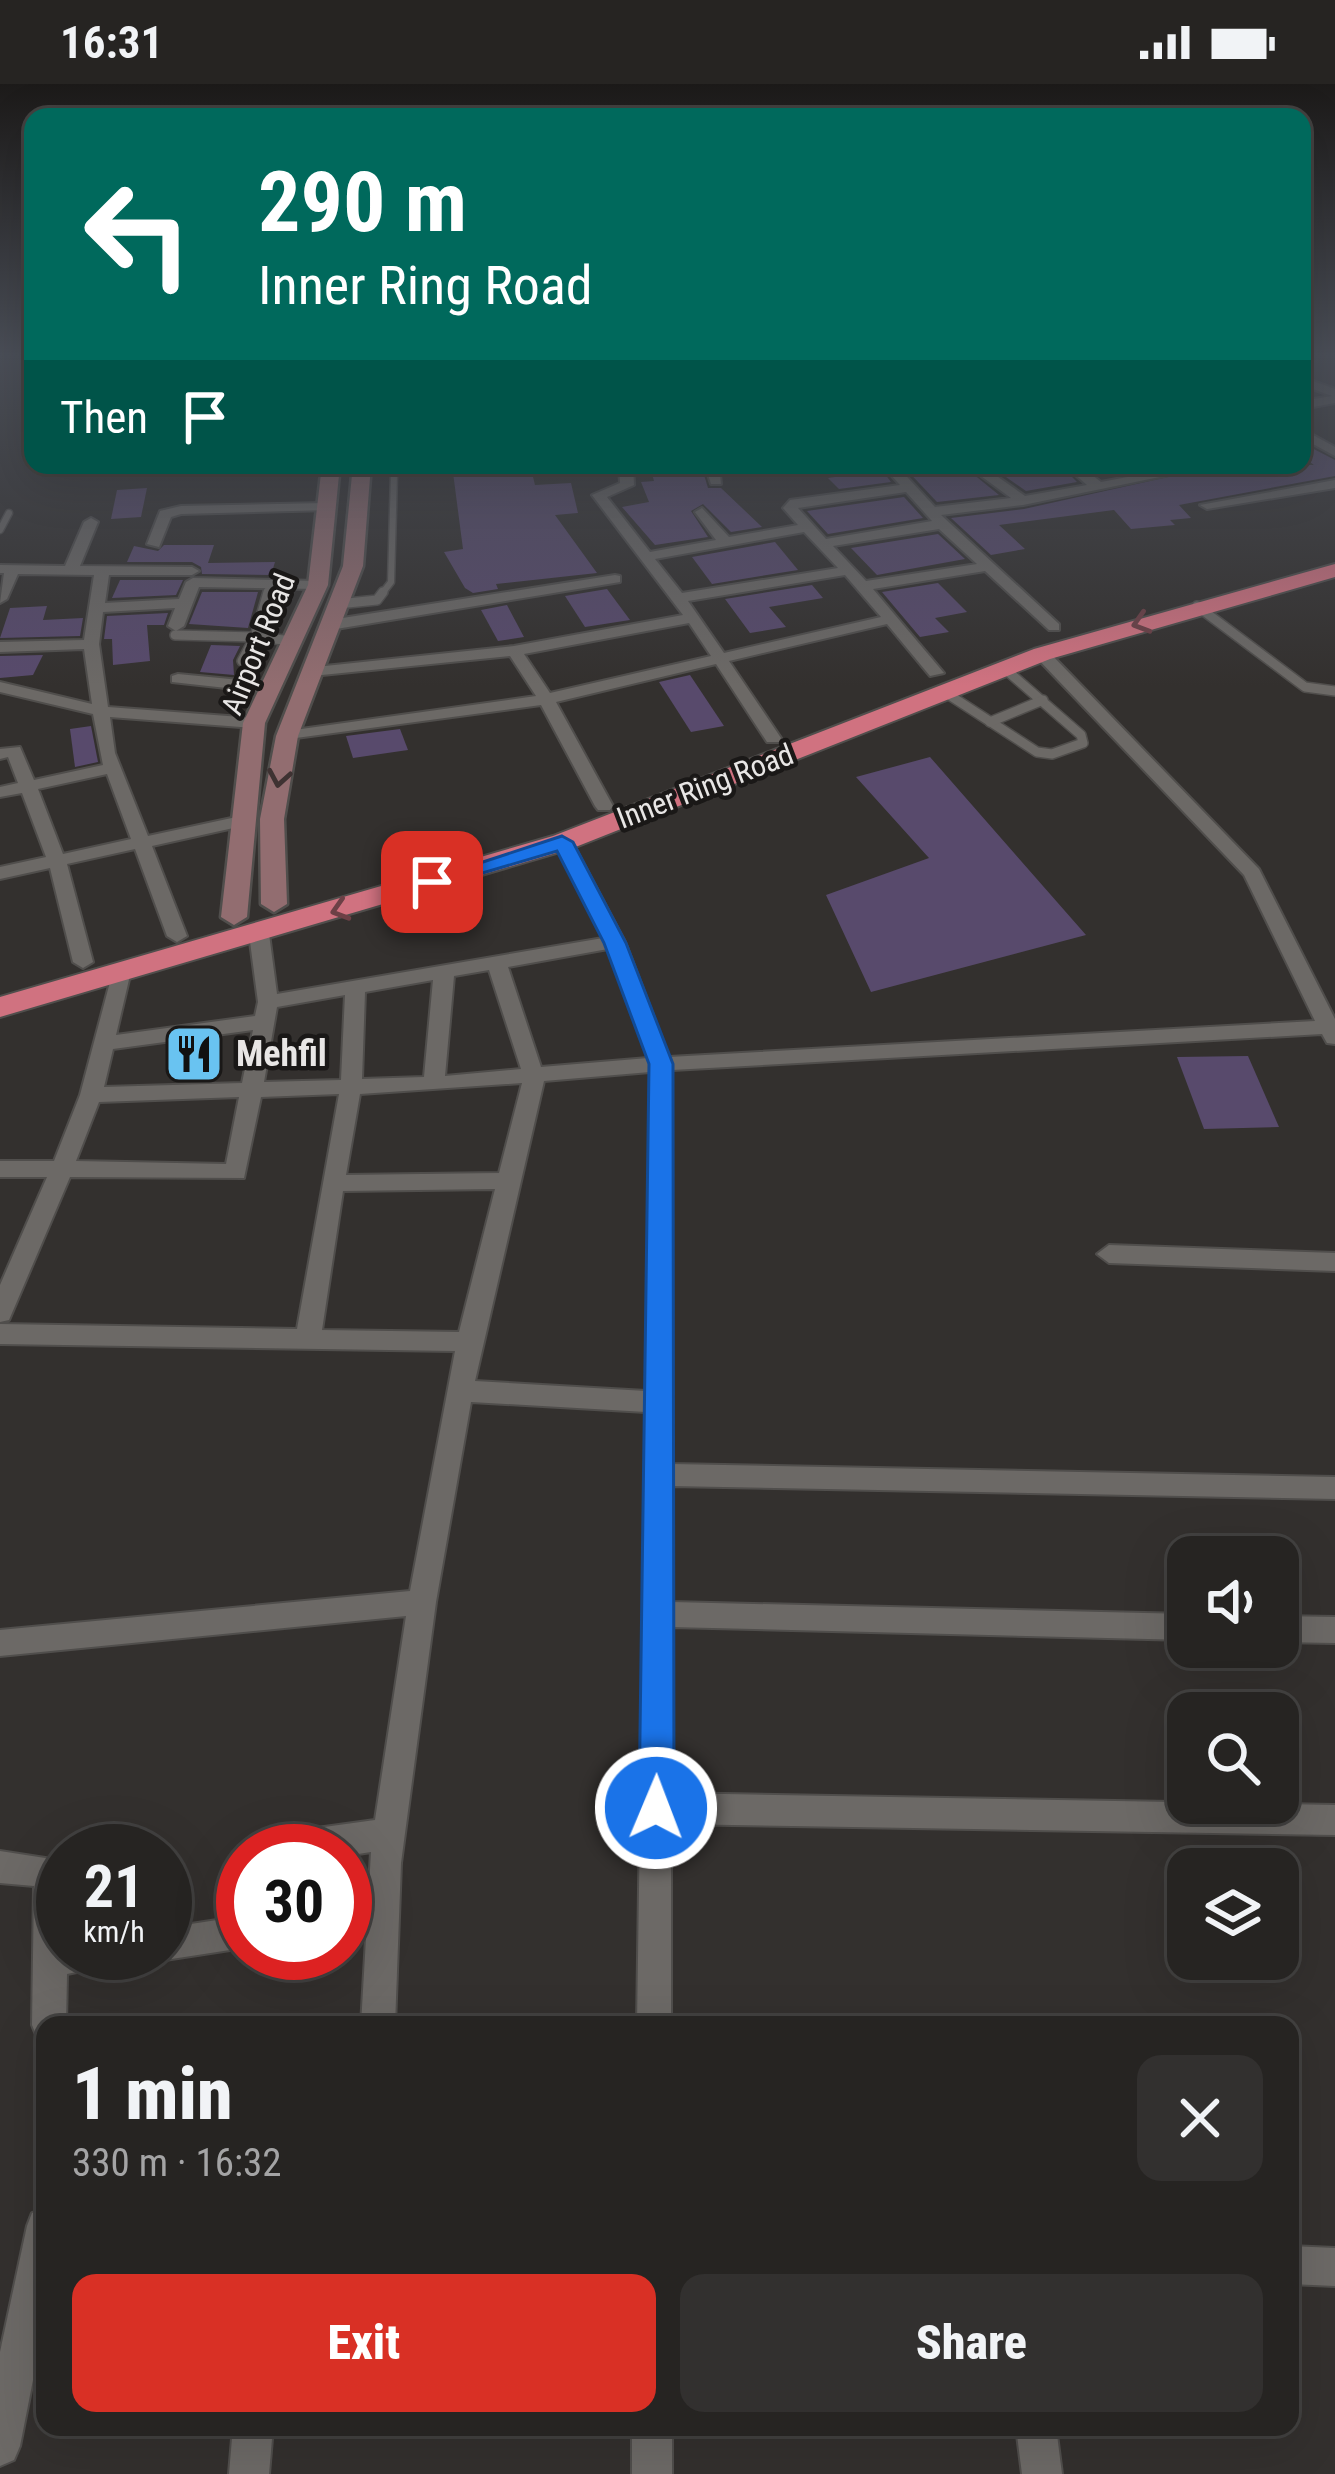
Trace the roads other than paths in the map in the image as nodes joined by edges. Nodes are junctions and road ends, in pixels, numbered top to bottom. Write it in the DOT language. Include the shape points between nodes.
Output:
graph roads {
  1 [pos="330,474"];
  2 [pos="361,474"];
  3 [pos="394,474"];
  4 [pos="626,474"];
  5 [pos="714,474"];
  6 [pos="896,474"];
  7 [pos="986,474"];
  8 [pos="1082,474"];
  9 [pos="1159,474"];
  10 [pos="716,481"];
  11 [pos="1335,484"];
  12 [pos="1096,485"];
  13 [pos="908,488"];
  14 [pos="1023,501"];
  15 [pos="1207,506"];
  16 [pos="326,507"];
  17 [pos="702,512"];
  18 [pos="9,513"];
  19 [pos="937,518"];
  20 [pos="91,522"];
  21 [pos="804,528"];
  22 [pos="0,530"];
  23 [pos="724,541"];
  24 [pos="154,544"];
  25 [pos="823,544"];
  26 [pos="1335,548"];
  27 [pos="644,556"];
  28 [pos="990,566"];
  29 [pos="6,570"];
  30 [pos="71,570"];
  31 [pos="194,570"];
  32 [pos="850,570"];
  33 [pos="1335,570"];
  34 [pos="102,571"];
  35 [pos="615,579"];
  36 [pos="270,584"];
  37 [pos="318,585"];
  38 [pos="863,586"];
  39 [pos="678,598"];
  40 [pos="0,599"];
  41 [pos="184,603"];
  42 [pos="1197,606"];
  43 [pos="98,608"];
  44 [pos="334,614"];
  45 [pos="693,618"];
  46 [pos="890,619"];
  47 [pos="1054,627"];
  48 [pos="176,631"];
  49 [pos="255,637"];
  50 [pos="294,641"];
  51 [pos="91,644"];
  52 [pos="0,647"];
  53 [pos="514,651"];
  54 [pos="1042,654"];
  55 [pos="719,656"];
  56 [pos="242,661"];
  57 [pos="1004,668"];
  58 [pos="312,671"];
  59 [pos="178,680"];
  60 [pos="939,682"];
  61 [pos="0,687"];
  62 [pos="271,688"];
  63 [pos="1335,691"];
  64 [pos="546,699"];
  65 [pos="1043,700"];
  66 [pos="102,711"];
  67 [pos="990,722"];
  68 [pos="254,723"];
  69 [pos="286,736"];
  70 [pos="773,738"];
  71 [pos="0,754"];
  72 [pos="112,768"];
  73 [pos="28,786"];
  74 [pos="0,792"];
  75 [pos="604,806"];
  76 [pos="241,820"];
  77 [pos="562,842"];
  78 [pos="141,843"];
  79 [pos="57,861"];
  80 [pos="0,873"];
  81 [pos="274,904"];
  82 [pos="234,916"];
  83 [pos="259,934"];
  84 [pos="177,936"];
  85 [pos="615,943"];
  86 [pos="82,962"];
  87 [pos="497,963"];
  88 [pos="121,971"];
  89 [pos="445,973"];
  90 [pos="0,983"];
  91 [pos="355,989"];
  92 [pos="0,1007"];
  93 [pos="267,1012"];
  94 [pos="1333,1032"];
  95 [pos="101,1044"];
  96 [pos="661,1064"];
  97 [pos="535,1078"];
  98 [pos="434,1084"];
  99 [pos="351,1085"];
  100 [pos="255,1088"];
  101 [pos="91,1095"];
  102 [pos="0,1168"];
  103 [pos="62,1169"];
  104 [pos="508,1181"];
  105 [pos="333,1183"];
  106 [pos="1109,1254"];
  107 [pos="1335,1262"];
  108 [pos="0,1313"];
  109 [pos="0,1334"];
  110 [pos="308,1338"];
  111 [pos="469,1342"];
  112 [pos="463,1391"];
  113 [pos="659,1402"];
  114 [pos="658,1475"];
  115 [pos="1335,1488"];
  116 [pos="422,1602"];
  117 [pos="658,1614"];
  118 [pos="1167,1626"];
  119 [pos="1299,1629"];
  120 [pos="1335,1630"];
  121 [pos="0,1642"];
  122 [pos="656,1808"];
  123 [pos="1335,1820"];
  124 [pos="389,1834"];
  125 [pos="372,1836"];
  126 [pos="0,1868"];
  127 [pos="36,1870"];
  128 [pos="49,1980"];
  129 [pos="49,2016"];
  130 [pos="379,2016"];
  131 [pos="654,2016"];
  132 [pos="1299,2265"];
  133 [pos="1335,2267"];
  134 [pos="36,2312"];
  135 [pos="31,2360"];
  136 [pos="252,2436"];
  137 [pos="652,2436"];
  138 [pos="1037,2436"];
  139 [pos="0,2446"];
  140 [pos="249,2474"];
  141 [pos="652,2474"];
  142 [pos="1042,2474"];
  1 -- 16 [label="main road, Airport Road"];
  2 -- 44 [label="main road, Airport Road" via="353,566"];
  3 -- 44 [label="lane" via="391,582 376,600"];
  4 -- 27 [label="street" via="627,485 599,495"];
  5 -- 10 [label="street"];
  6 -- 13 [label="street"];
  7 -- 14 [label="street"];
  8 -- 12 [label="street"];
  9 -- 12 [label="street"];
  11 -- 15 [label="street"];
  12 -- 14 [label="street"];
  13 -- 19 [label="street"];
  13 -- 21 [label="street" via="795,502 790,508"];
  14 -- 19 [label="street"];
  16 -- 24 [label="street" via="165,514"];
  16 -- 37 [label="main road, Airport Road"];
  17 -- 23 [label="street"];
  18 -- 22 [label="lane"];
  19 -- 25 [label="street"];
  19 -- 28 [label="street"];
  20 -- 30 [label="street"];
  21 -- 23 [label="street"];
  21 -- 25 [label="street"];
  23 -- 27 [label="street"];
  25 -- 32 [label="street"];
  26 -- 47 [label="highway, Inner Ring Road"];
  27 -- 39 [label="street"];
  28 -- 38 [label="street"];
  28 -- 47 [label="street"];
  29 -- 30 [label="street"];
  29 -- 40 [label="street"];
  30 -- 34 [label="street"];
  31 -- 34 [label="street"];
  31 -- 36 [label="street"];
  31 -- 41 [label="street"];
  32 -- 38 [label="street"];
  32 -- 39 [label="street"];
  33 -- 42 [label="highway, Inner Ring Road"];
  34 -- 43 [label="street"];
  35 -- 44 [label="street"];
  36 -- 37 [label="street"];
  36 -- 49 [label="lane"];
  37 -- 50 [label="main road, Airport Road"];
  38 -- 46 [label="street"];
  39 -- 45 [label="street"];
  41 -- 43 [label="street"];
  41 -- 48 [label="street"];
  42 -- 54 [label="highway, Inner Ring Road, one-way"];
  42 -- 63 [label="lane" via="1305,687"];
  43 -- 51 [label="street"];
  44 -- 58 [label="main road, Airport Road"];
  45 -- 53 [label="street"];
  45 -- 55 [label="street"];
  46 -- 55 [label="street"];
  46 -- 60 [label="street"];
  47 -- 60 [label="highway, Inner Ring Road"];
  48 -- 49 [label="lane"];
  49 -- 50 [label="lane"];
  49 -- 56 [label="lane"];
  50 -- 62 [label="main road, Airport Road"];
  51 -- 52 [label="street"];
  51 -- 66 [label="street"];
  53 -- 58 [label="street"];
  53 -- 64 [label="street"];
  54 -- 57 [label="highway, Inner Ring Road"];
  54 -- 94 [label="street" via="1252,873"];
  55 -- 64 [label="street"];
  55 -- 70 [label="street"];
  57 -- 60 [label="highway, Inner Ring Road"];
  57 -- 65 [label="lane"];
  58 -- 69 [label="main road, Airport Road"];
  59 -- 62 [label="street"];
  60 -- 67 [label="lane"];
  60 -- 70 [label="highway, Inner Ring Road"];
  60 -- 77 [label="highway, Inner Ring Road"];
  61 -- 66 [label="street"];
  62 -- 68 [label="main road, Airport Road"];
  64 -- 69 [label="street"];
  64 -- 75 [label="street"];
  65 -- 67 [label="lane"];
  65 -- 67 [label="lane" via="1083,743 1037,752"];
  66 -- 68 [label="street"];
  66 -- 72 [label="street"];
  68 -- 76 [label="main road, Airport Road"];
  69 -- 81 [label="main road, Airport Road, one-way" via="272,819"];
  70 -- 75 [label="highway, Inner Ring Road"];
  71 -- 73 [label="street" via="14,751"];
  72 -- 73 [label="street"];
  72 -- 78 [label="street"];
  73 -- 74 [label="street"];
  73 -- 79 [label="street"];
  75 -- 81 [label="highway, Inner Ring Road"];
  76 -- 78 [label="street"];
  76 -- 82 [label="main road, Airport Road"];
  77 -- 83 [label="highway, Inner Ring Road, one-way"];
  77 -- 85 [label="street"];
  78 -- 79 [label="street"];
  78 -- 84 [label="street"];
  79 -- 80 [label="street"];
  79 -- 86 [label="street"];
  81 -- 82 [label="highway, Inner Ring Road"];
  82 -- 84 [label="highway, Inner Ring Road"];
  83 -- 88 [label="highway, Inner Ring Road"];
  83 -- 93 [label="street"];
  84 -- 86 [label="highway, Inner Ring Road"];
  85 -- 87 [label="street"];
  85 -- 96 [label="street"];
  86 -- 90 [label="highway, Inner Ring Road"];
  87 -- 89 [label="street"];
  87 -- 97 [label="street"];
  88 -- 92 [label="highway, Inner Ring Road"];
  88 -- 95 [label="street"];
  89 -- 91 [label="street"];
  89 -- 98 [label="street"];
  91 -- 93 [label="street"];
  91 -- 99 [label="street"];
  93 -- 95 [label="street"];
  93 -- 100 [label="street"];
  94 -- 96 [label="street"];
  95 -- 101 [label="street"];
  96 -- 97 [label="street"];
  96 -- 113 [label="street"];
  97 -- 98 [label="street"];
  97 -- 104 [label="street"];
  98 -- 99 [label="street"];
  99 -- 100 [label="street"];
  99 -- 105 [label="street"];
  100 -- 101 [label="street"];
  100 -- 103 [label="street" via="236,1172"];
  101 -- 103 [label="street"];
  102 -- 103 [label="street"];
  103 -- 108 [label="street"];
  104 -- 105 [label="street"];
  104 -- 111 [label="street"];
  105 -- 110 [label="street"];
  106 -- 107 [label="street"];
  109 -- 110 [label="street"];
  110 -- 111 [label="street"];
  111 -- 112 [label="street"];
  112 -- 113 [label="street"];
  112 -- 116 [label="street"];
  113 -- 114 [label="street"];
  114 -- 115 [label="street"];
  114 -- 117 [label="street"];
  116 -- 121 [label="street"];
  116 -- 124 [label="street"];
  117 -- 118 [label="street"];
  117 -- 122 [label="street"];
  119 -- 120 [label="street"];
  122 -- 123 [label="street"];
  122 -- 131 [label="street"];
  124 -- 125 [label="street"];
  124 -- 130 [label="street"];
  126 -- 127 [label="street"];
  128 -- 129 [label="street"];
  132 -- 133 [label="street"];
  134 -- 135 [label="street"];
  135 -- 139 [label="street"];
  136 -- 140 [label="street"];
  137 -- 141 [label="street"];
  138 -- 142 [label="street"];
}
